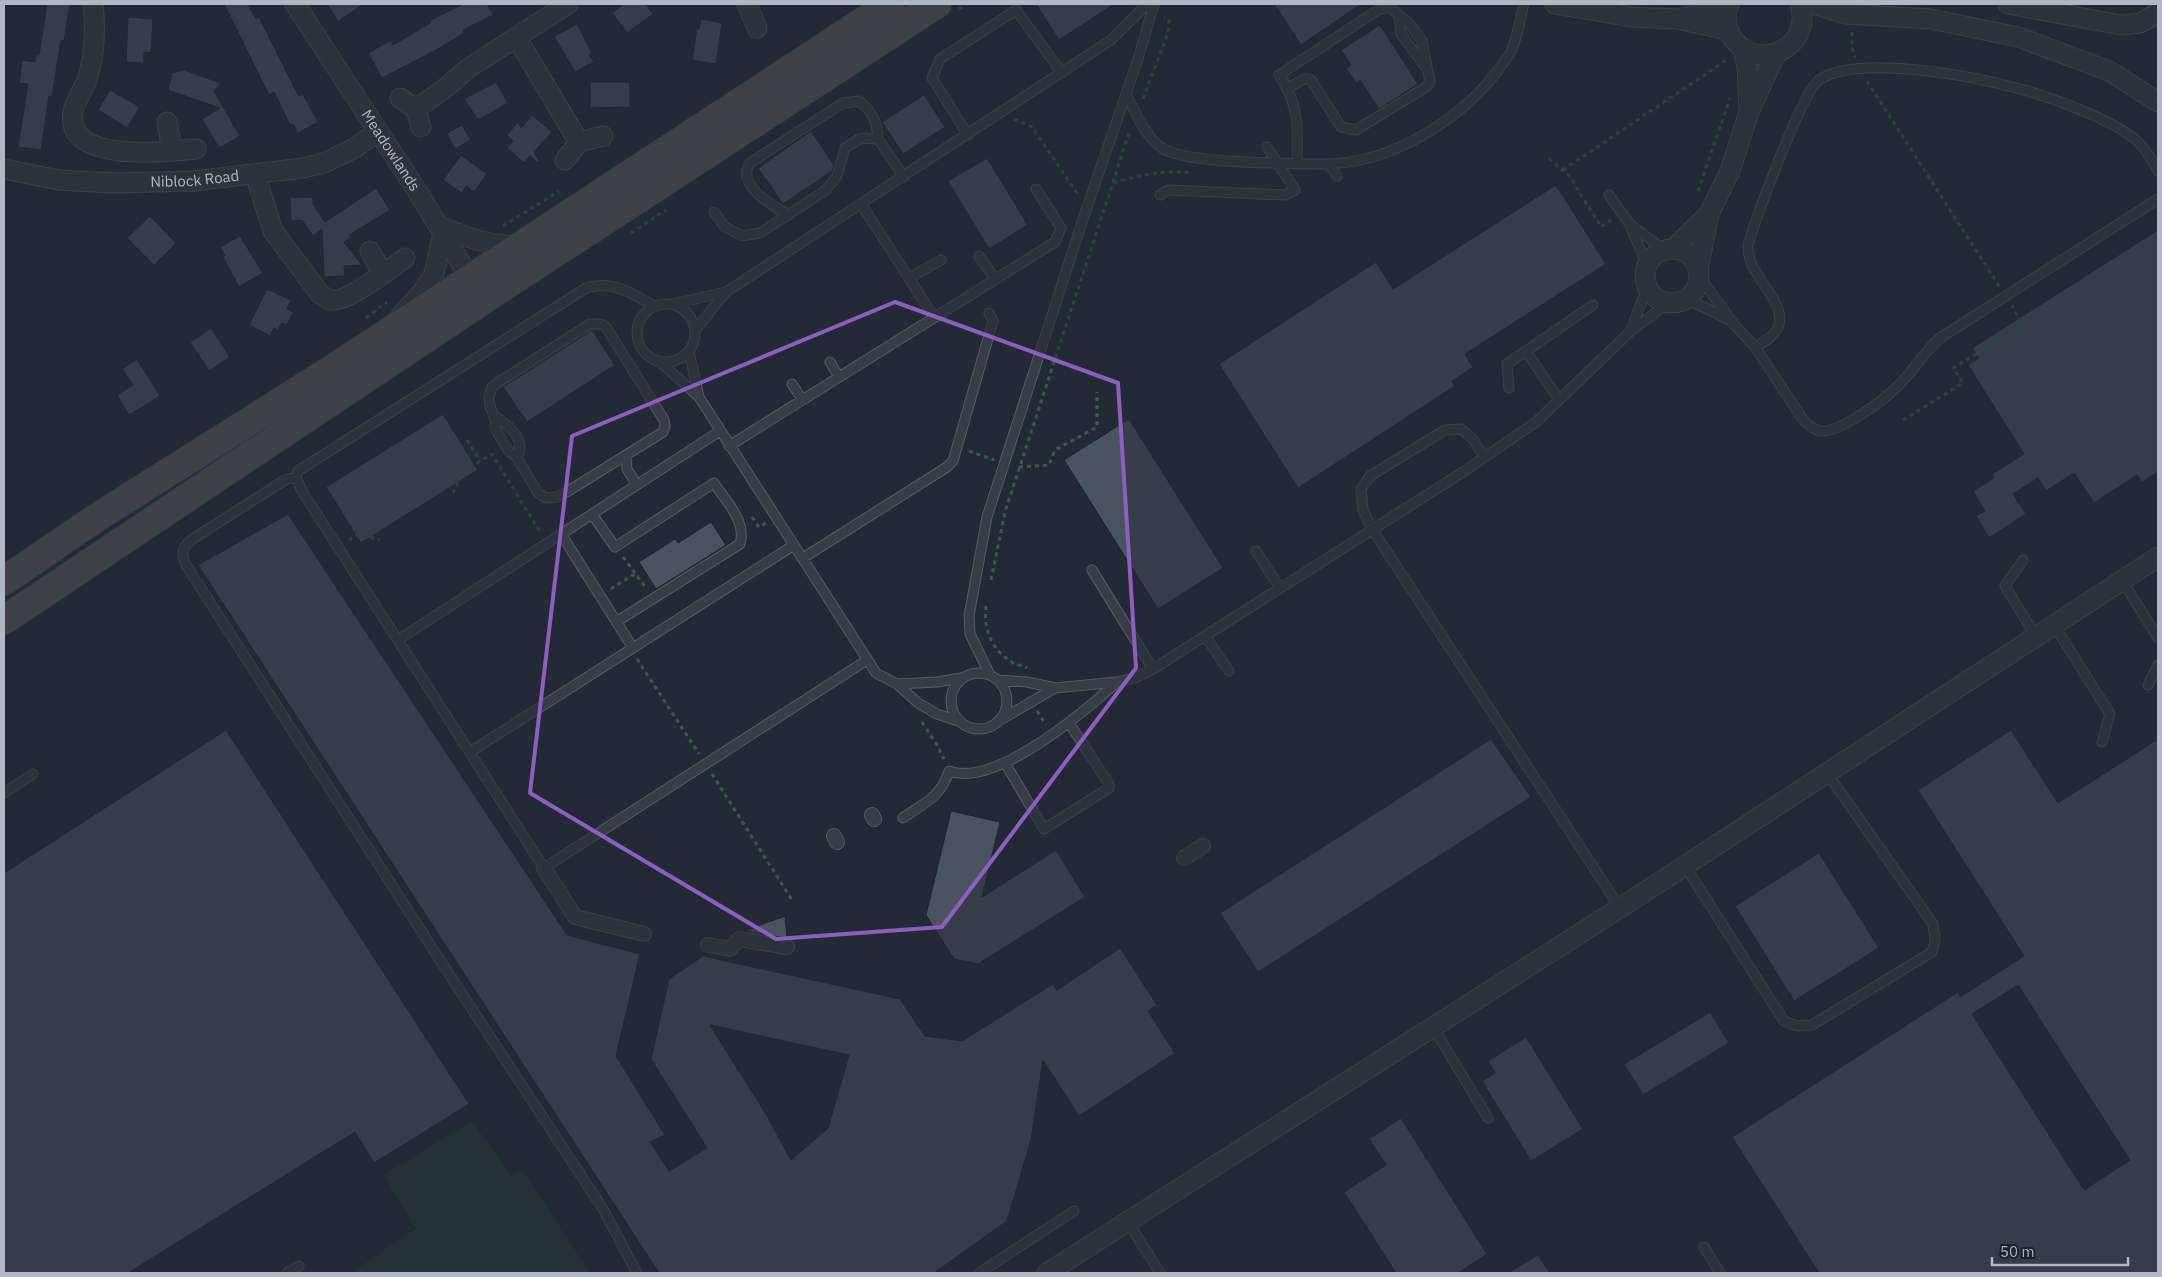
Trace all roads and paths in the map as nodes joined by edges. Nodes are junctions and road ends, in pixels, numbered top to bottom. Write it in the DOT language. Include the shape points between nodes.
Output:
graph roads {
  1 [pos="94,4"];
  2 [pos="295,4"];
  3 [pos="747,4"];
  4 [pos="890,4"];
  5 [pos="937,4"];
  6 [pos="1151,4"];
  7 [pos="1524,4"];
  8 [pos="1555,4"];
  9 [pos="1800,4"];
  10 [pos="1813,4"];
  11 [pos="2008,4"];
  12 [pos="563,5"];
  13 [pos="1728,5"];
  14 [pos="2158,12"];
  15 [pos="1849,14"];
  16 [pos="1399,17"];
  17 [pos="1677,19"];
  18 [pos="757,28"];
  19 [pos="1801,28"];
  20 [pos="1728,30"];
  21 [pos="517,38"];
  22 [pos="1776,53"];
  23 [pos="1745,58"];
  24 [pos="1427,68"];
  25 [pos="1858,68"];
  26 [pos="1062,73"];
  27 [pos="1288,88"];
  28 [pos="1126,94"];
  29 [pos="400,98"];
  30 [pos="2158,102"];
  31 [pos="416,109"];
  32 [pos="1749,112"];
  33 [pos="1001,114"];
  34 [pos="1136,114"];
  35 [pos="167,122"];
  36 [pos="421,127"];
  37 [pos="377,132"];
  38 [pos="603,136"];
  39 [pos="968,136"];
  40 [pos="878,139"];
  41 [pos="579,142"];
  42 [pos="1267,147"];
  43 [pos="196,149"];
  44 [pos="172,151"];
  45 [pos="1548,158"];
  46 [pos="565,160"];
  47 [pos="1277,162"];
  48 [pos="1297,164"];
  49 [pos="1330,164"];
  50 [pos="4,169"];
  51 [pos="1562,170"];
  52 [pos="2158,171"];
  53 [pos="1195,173"];
  54 [pos="255,174"];
  55 [pos="1337,176"];
  56 [pos="904,177"];
  57 [pos="1113,183"];
  58 [pos="1036,189"];
  59 [pos="1160,195"];
  60 [pos="1609,195"];
  61 [pos="1697,195"];
  62 [pos="2158,199"];
  63 [pos="1074,200"];
  64 [pos="861,204"];
  65 [pos="714,212"];
  66 [pos="1621,212"];
  67 [pos="1709,214"];
  68 [pos="789,215"];
  69 [pos="1629,223"];
  70 [pos="440,229"];
  71 [pos="519,246"];
  72 [pos="1669,250"];
  73 [pos="370,251"];
  74 [pos="979,256"];
  75 [pos="405,258"];
  76 [pos="941,260"];
  77 [pos="1646,266"];
  78 [pos="1698,272"];
  79 [pos="383,274"];
  80 [pos="909,278"];
  81 [pos="994,279"];
  82 [pos="1647,288"];
  83 [pos="477,289"];
  84 [pos="726,292"];
  85 [pos="2005,296"];
  86 [pos="1676,302"];
  87 [pos="673,304"];
  88 [pos="1593,305"];
  89 [pos="654,306"];
  90 [pos="989,313"];
  91 [pos="934,317"];
  92 [pos="1733,322"];
  93 [pos="696,329"];
  94 [pos="1630,332"];
  95 [pos="379,337"];
  96 [pos="1755,347"];
  97 [pos="689,351"];
  98 [pos="1526,351"];
  99 [pos="658,361"];
  100 [pos="830,362"];
  101 [pos="839,377"];
  102 [pos="792,384"];
  103 [pos="1509,388"];
  104 [pos="1097,392"];
  105 [pos="699,397"];
  106 [pos="802,399"];
  107 [pos="1559,400"];
  108 [pos="494,416"];
  109 [pos="1903,420"];
  110 [pos="720,431"];
  111 [pos="467,440"];
  112 [pos="728,446"];
  113 [pos="956,447"];
  114 [pos="626,456"];
  115 [pos="1484,457"];
  116 [pos="517,458"];
  117 [pos="994,460"];
  118 [pos="480,461"];
  119 [pos="616,462"];
  120 [pos="1019,467"];
  121 [pos="628,469"];
  122 [pos="296,476"];
  123 [pos="637,486"];
  124 [pos="731,508"];
  125 [pos="592,514"];
  126 [pos="776,517"];
  127 [pos="1372,529"];
  128 [pos="561,534"];
  129 [pos="380,540"];
  130 [pos="794,545"];
  131 [pos="337,547"];
  132 [pos="615,547"];
  133 [pos="1256,551"];
  134 [pos="2158,557"];
  135 [pos="803,558"];
  136 [pos="2023,560"];
  137 [pos="1092,570"];
  138 [pos="2122,580"];
  139 [pos="4,581"];
  140 [pos="1280,588"];
  141 [pos="989,589"];
  142 [pos="987,598"];
  143 [pos="653,599"];
  144 [pos="4,620"];
  145 [pos="616,622"];
  146 [pos="2054,625"];
  147 [pos="1206,636"];
  148 [pos="2036,637"];
  149 [pos="2158,638"];
  150 [pos="398,640"];
  151 [pos="633,648"];
  152 [pos="867,660"];
  153 [pos="2158,665"];
  154 [pos="1153,669"];
  155 [pos="1229,671"];
  156 [pos="994,677"];
  157 [pos="962,678"];
  158 [pos="1026,682"];
  159 [pos="1117,682"];
  160 [pos="897,684"];
  161 [pos="2148,685"];
  162 [pos="1055,688"];
  163 [pos="1031,700"];
  164 [pos="1002,719"];
  165 [pos="921,721"];
  166 [pos="958,721"];
  167 [pos="1069,723"];
  168 [pos="1052,734"];
  169 [pos="2102,742"];
  170 [pos="470,752"];
  171 [pos="1005,763"];
  172 [pos="949,771"];
  173 [pos="1827,773"];
  174 [pos="33,774"];
  175 [pos="4,793"];
  176 [pos="903,818"];
  177 [pos="1203,846"];
  178 [pos="1184,858"];
  179 [pos="1685,866"];
  180 [pos="544,868"];
  181 [pos="1620,908"];
  182 [pos="644,934"];
  183 [pos="708,945"];
  184 [pos="787,947"];
  185 [pos="1433,1027"];
  186 [pos="1488,1118"];
  187 [pos="1074,1211"];
  188 [pos="1128,1222"];
  189 [pos="1704,1247"];
  190 [pos="299,1266"];
  191 [pos="287,1273"];
  192 [pos="637,1273"];
  193 [pos="979,1273"];
  194 [pos="1047,1273"];
  195 [pos="1160,1273"];
  196 [pos="1720,1273"];
  1 -- 44 [label="street" via="92,66 74,107 74,129 86,140 109,150"];
  2 -- 37 [label="street, Meadowlands"];
  3 -- 18 [label="street"];
  4 -- 71 [label="highway"];
  5 -- 83 [label="highway"];
  6 -- 26 [label="lane" via="1111,40"];
  6 -- 28 [label="lane"];
  6 -- 34 [label="path" via="1169,21 1168,34"];
  7 -- 49 [label="lane" via="1510,53 1483,88 1454,114 1394,149 1364,159"];
  8 -- 17 [label="street" via="1631,17"];
  9 -- 19 [label="street"];
  10 -- 15 [label="street"];
  11 -- 14 [label="street" via="2121,25 2140,23"];
  12 -- 21 [label="street"];
  13 -- 17 [label="street"];
  13 -- 20 [label="street"];
  15 -- 19 [label="street"];
  15 -- 25 [label="path" via="1852,48"];
  15 -- 30 [label="street" via="1930,18 2018,37 2109,71"];
  16 -- 24 [label="lane" via="1401,34"];
  16 -- 24 [label="lane" via="1422,41"];
  16 -- 27 [label="lane" via="1389,7 1378,10 1279,75"];
  17 -- 20 [label="street"];
  19 -- 22 [label="street" via="1796,39"];
  20 -- 23 [label="street"];
  21 -- 31 [label="street" via="467,68"];
  21 -- 41 [label="street"];
  22 -- 23 [label="street" via="1753,54"];
  22 -- 32 [label="street"];
  23 -- 32 [label="street"];
  23 -- 51 [label="path"];
  23 -- 61 [label="path"];
  24 -- 27 [label="lane" via="1430,82 1426,87 1356,130 1341,127 1311,80 1304,79"];
  25 -- 52 [label="lane" via="1931,72 2017,88 2061,102 2123,131 2144,148"];
  25 -- 85 [label="path"];
  25 -- 96 [label="lane" via="1818,80 1809,92 1749,240 1750,261 1774,298 1779,320 1773,335"];
  26 -- 33 [label="lane"];
  26 -- 39 [label="lane" via="1016,10 940,58 932,78"];
  27 -- 48 [label="lane" via="1296,115"];
  28 -- 34 [label="lane"];
  28 -- 156 [label="lane" via="987,517 969,616 970,634"];
  29 -- 31 [label="street"];
  31 -- 36 [label="street"];
  32 -- 67 [label="street" via="1730,171"];
  33 -- 39 [label="lane"];
  33 -- 63 [label="path" via="1032,127 1077,192"];
  34 -- 47 [label="lane" via="1152,139 1163,149 1174,153"];
  34 -- 57 [label="path"];
  35 -- 44 [label="street"];
  37 -- 54 [label="street, Niblock Road" via="355,148 324,163"];
  37 -- 70 [label="street, Meadowlands"];
  38 -- 41 [label="street"];
  39 -- 56 [label="lane"];
  40 -- 56 [label="lane"];
  40 -- 68 [label="lane" via="861,138 845,148 838,176 826,190"];
  40 -- 68 [label="lane" via="877,124 870,109 859,101 843,102 750,163 746,175 757,194 766,203"];
  41 -- 46 [label="street"];
  42 -- 47 [label="lane"];
  43 -- 44 [label="street"];
  45 -- 51 [label="path"];
  47 -- 48 [label="lane"];
  47 -- 59 [label="lane" via="1295,190 1285,195 1168,190"];
  48 -- 49 [label="lane"];
  49 -- 55 [label="lane"];
  50 -- 54 [label="street, Niblock Road" via="59,180 113,183 193,182"];
  51 -- 66 [label="path" via="1570,177 1601,227"];
  53 -- 57 [label="path" via="1167,170"];
  54 -- 79 [label="street" via="273,231 320,294 330,300 340,299"];
  56 -- 64 [label="lane"];
  57 -- 120 [label="path"];
  58 -- 81 [label="lane" via="1061,228 1055,242"];
  60 -- 66 [label="lane"];
  62 -- 85 [label="lane"];
  64 -- 80 [label="lane"];
  64 -- 84 [label="lane"];
  65 -- 68 [label="lane" via="725,227 742,236 760,233"];
  66 -- 69 [label="lane"];
  67 -- 72 [label="street"];
  67 -- 78 [label="street"];
  69 -- 72 [label="lane"];
  69 -- 77 [label="lane"];
  70 -- 71 [label="street" via="498,246"];
  70 -- 83 [label="street, Meadowlands"];
  70 -- 95 [label="street" via="434,274 424,290"];
  71 -- 83 [label="highway"];
  72 -- 77 [label="street" via="1658,253"];
  72 -- 78 [label="street" via="1688,255"];
  73 -- 79 [label="street"];
  74 -- 81 [label="lane"];
  75 -- 79 [label="street"];
  76 -- 80 [label="lane"];
  77 -- 82 [label="street"];
  78 -- 86 [label="street" via="1695,290"];
  78 -- 92 [label="lane"];
  80 -- 91 [label="lane"];
  81 -- 91 [label="lane"];
  82 -- 86 [label="street" via="1659,301"];
  82 -- 94 [label="lane"];
  83 -- 95 [label="highway"];
  83 -- 144 [label="highway"];
  84 -- 87 [label="lane"];
  84 -- 93 [label="lane"];
  85 -- 96 [label="lane" via="1929,347 1900,384 1884,398 1830,430 1811,428 1804,421"];
  85 -- 109 [label="path" via="2024,326 1953,368 1963,383"];
  86 -- 92 [label="lane" via="1706,308"];
  86 -- 94 [label="lane"];
  87 -- 89 [label="lane"];
  87 -- 93 [label="lane" via="690,314"];
  88 -- 98 [label="lane"];
  89 -- 99 [label="lane" via="641,318 637,335 644,351"];
  89 -- 122 [label="lane" via="625,289 609,285 586,288 298,471"];
  90 -- 113 [label="lane" via="993,321"];
  91 -- 101 [label="lane"];
  92 -- 96 [label="lane"];
  93 -- 97 [label="lane" via="694,344"];
  94 -- 107 [label="lane"];
  95 -- 139 [label="highway" via="326,374 96,518"];
  97 -- 99 [label="lane" via="676,360"];
  97 -- 105 [label="lane"];
  98 -- 103 [label="lane" via="1507,364"];
  98 -- 107 [label="lane"];
  99 -- 105 [label="lane"];
  100 -- 101 [label="lane"];
  101 -- 106 [label="lane"];
  102 -- 106 [label="lane"];
  104 -- 120 [label="path" via="1097,427 1055,450 1049,464"];
  105 -- 110 [label="lane"];
  106 -- 112 [label="lane"];
  107 -- 115 [label="lane" via="1536,422"];
  108 -- 114 [label="lane" via="489,397 492,387 590,324 601,324 606,327 664,420 663,432"];
  108 -- 116 [label="lane" via="496,430"];
  108 -- 116 [label="lane" via="509,425 520,442 521,451"];
  110 -- 112 [label="lane"];
  110 -- 123 [label="lane"];
  111 -- 118 [label="path"];
  112 -- 126 [label="lane"];
  113 -- 117 [label="path"];
  113 -- 135 [label="lane" via="947,467"];
  114 -- 119 [label="lane"];
  114 -- 121 [label="lane"];
  115 -- 127 [label="lane"];
  115 -- 127 [label="lane" via="1473,439 1461,430 1445,430 1370,476 1361,489 1364,510"];
  116 -- 119 [label="lane" via="538,492 546,498 557,497"];
  119 -- 121 [label="lane"];
  120 -- 141 [label="path" via="1005,512"];
  121 -- 123 [label="lane"];
  122 -- 131 [label="lane"];
  122 -- 192 [label="lane" via="191,540 182,555 186,565 603,1209"];
  123 -- 125 [label="lane"];
  124 -- 126 [label="path" via="742,500 759,527"];
  124 -- 132 [label="lane" via="714,483"];
  124 -- 143 [label="lane" via="743,533 740,544"];
  125 -- 128 [label="lane"];
  125 -- 132 [label="lane"];
  126 -- 130 [label="lane"];
  127 -- 140 [label="lane"];
  127 -- 181 [label="lane"];
  128 -- 145 [label="lane"];
  128 -- 150 [label="lane"];
  129 -- 131 [label="path" via="359,533"];
  130 -- 135 [label="lane"];
  130 -- 151 [label="lane"];
  131 -- 150 [label="lane"];
  132 -- 143 [label="path"];
  133 -- 140 [label="lane"];
  134 -- 138 [label="street"];
  135 -- 152 [label="lane"];
  136 -- 148 [label="lane" via="2005,586"];
  137 -- 154 [label="lane"];
  138 -- 146 [label="street"];
  138 -- 149 [label="lane"];
  140 -- 147 [label="lane"];
  142 -- 158 [label="path" via="985,618 988,636 997,650 1014,663 1027,667"];
  143 -- 145 [label="lane"];
  145 -- 151 [label="lane"];
  146 -- 148 [label="street"];
  146 -- 169 [label="lane" via="2110,714"];
  147 -- 154 [label="lane"];
  147 -- 155 [label="lane"];
  148 -- 173 [label="street"];
  150 -- 170 [label="lane"];
  151 -- 170 [label="lane"];
  152 -- 160 [label="lane" via="876,673"];
  152 -- 180 [label="lane"];
  153 -- 161 [label="lane"];
  154 -- 159 [label="lane" via="1136,678"];
  156 -- 157 [label="lane" via="981,673"];
  156 -- 158 [label="lane"];
  156 -- 164 [label="lane" via="1003,686 1007,703"];
  157 -- 160 [label="lane"];
  157 -- 166 [label="lane" via="955,685 950,704"];
  158 -- 162 [label="lane"];
  159 -- 162 [label="lane"];
  159 -- 167 [label="lane"];
  160 -- 166 [label="lane" via="937,714"];
  162 -- 163 [label="lane"];
  163 -- 164 [label="lane"];
  163 -- 168 [label="path"];
  164 -- 166 [label="lane" via="985,729 975,730"];
  165 -- 172 [label="path"];
  167 -- 168 [label="lane"];
  167 -- 171 [label="lane" via="1109,788 1044,829"];
  168 -- 171 [label="lane"];
  170 -- 180 [label="lane"];
  171 -- 172 [label="lane" via="978,774"];
  172 -- 176 [label="lane" via="939,793"];
  173 -- 179 [label="street"];
  173 -- 179 [label="lane" via="1933,924 1935,940 1932,952 1812,1025 1797,1026 1784,1021"];
  174 -- 175 [label="lane"];
  177 -- 178 [label="street"];
  179 -- 181 [label="street"];
  180 -- 182 [label="street" via="575,917"];
  181 -- 185 [label="street"];
  183 -- 184 [label="street" via="730,950 740,939"];
  185 -- 186 [label="lane"];
  185 -- 188 [label="street"];
  187 -- 193 [label="lane"];
  188 -- 194 [label="street"];
  188 -- 195 [label="lane"];
  189 -- 196 [label="lane"];
  190 -- 191 [label="lane"];
}
